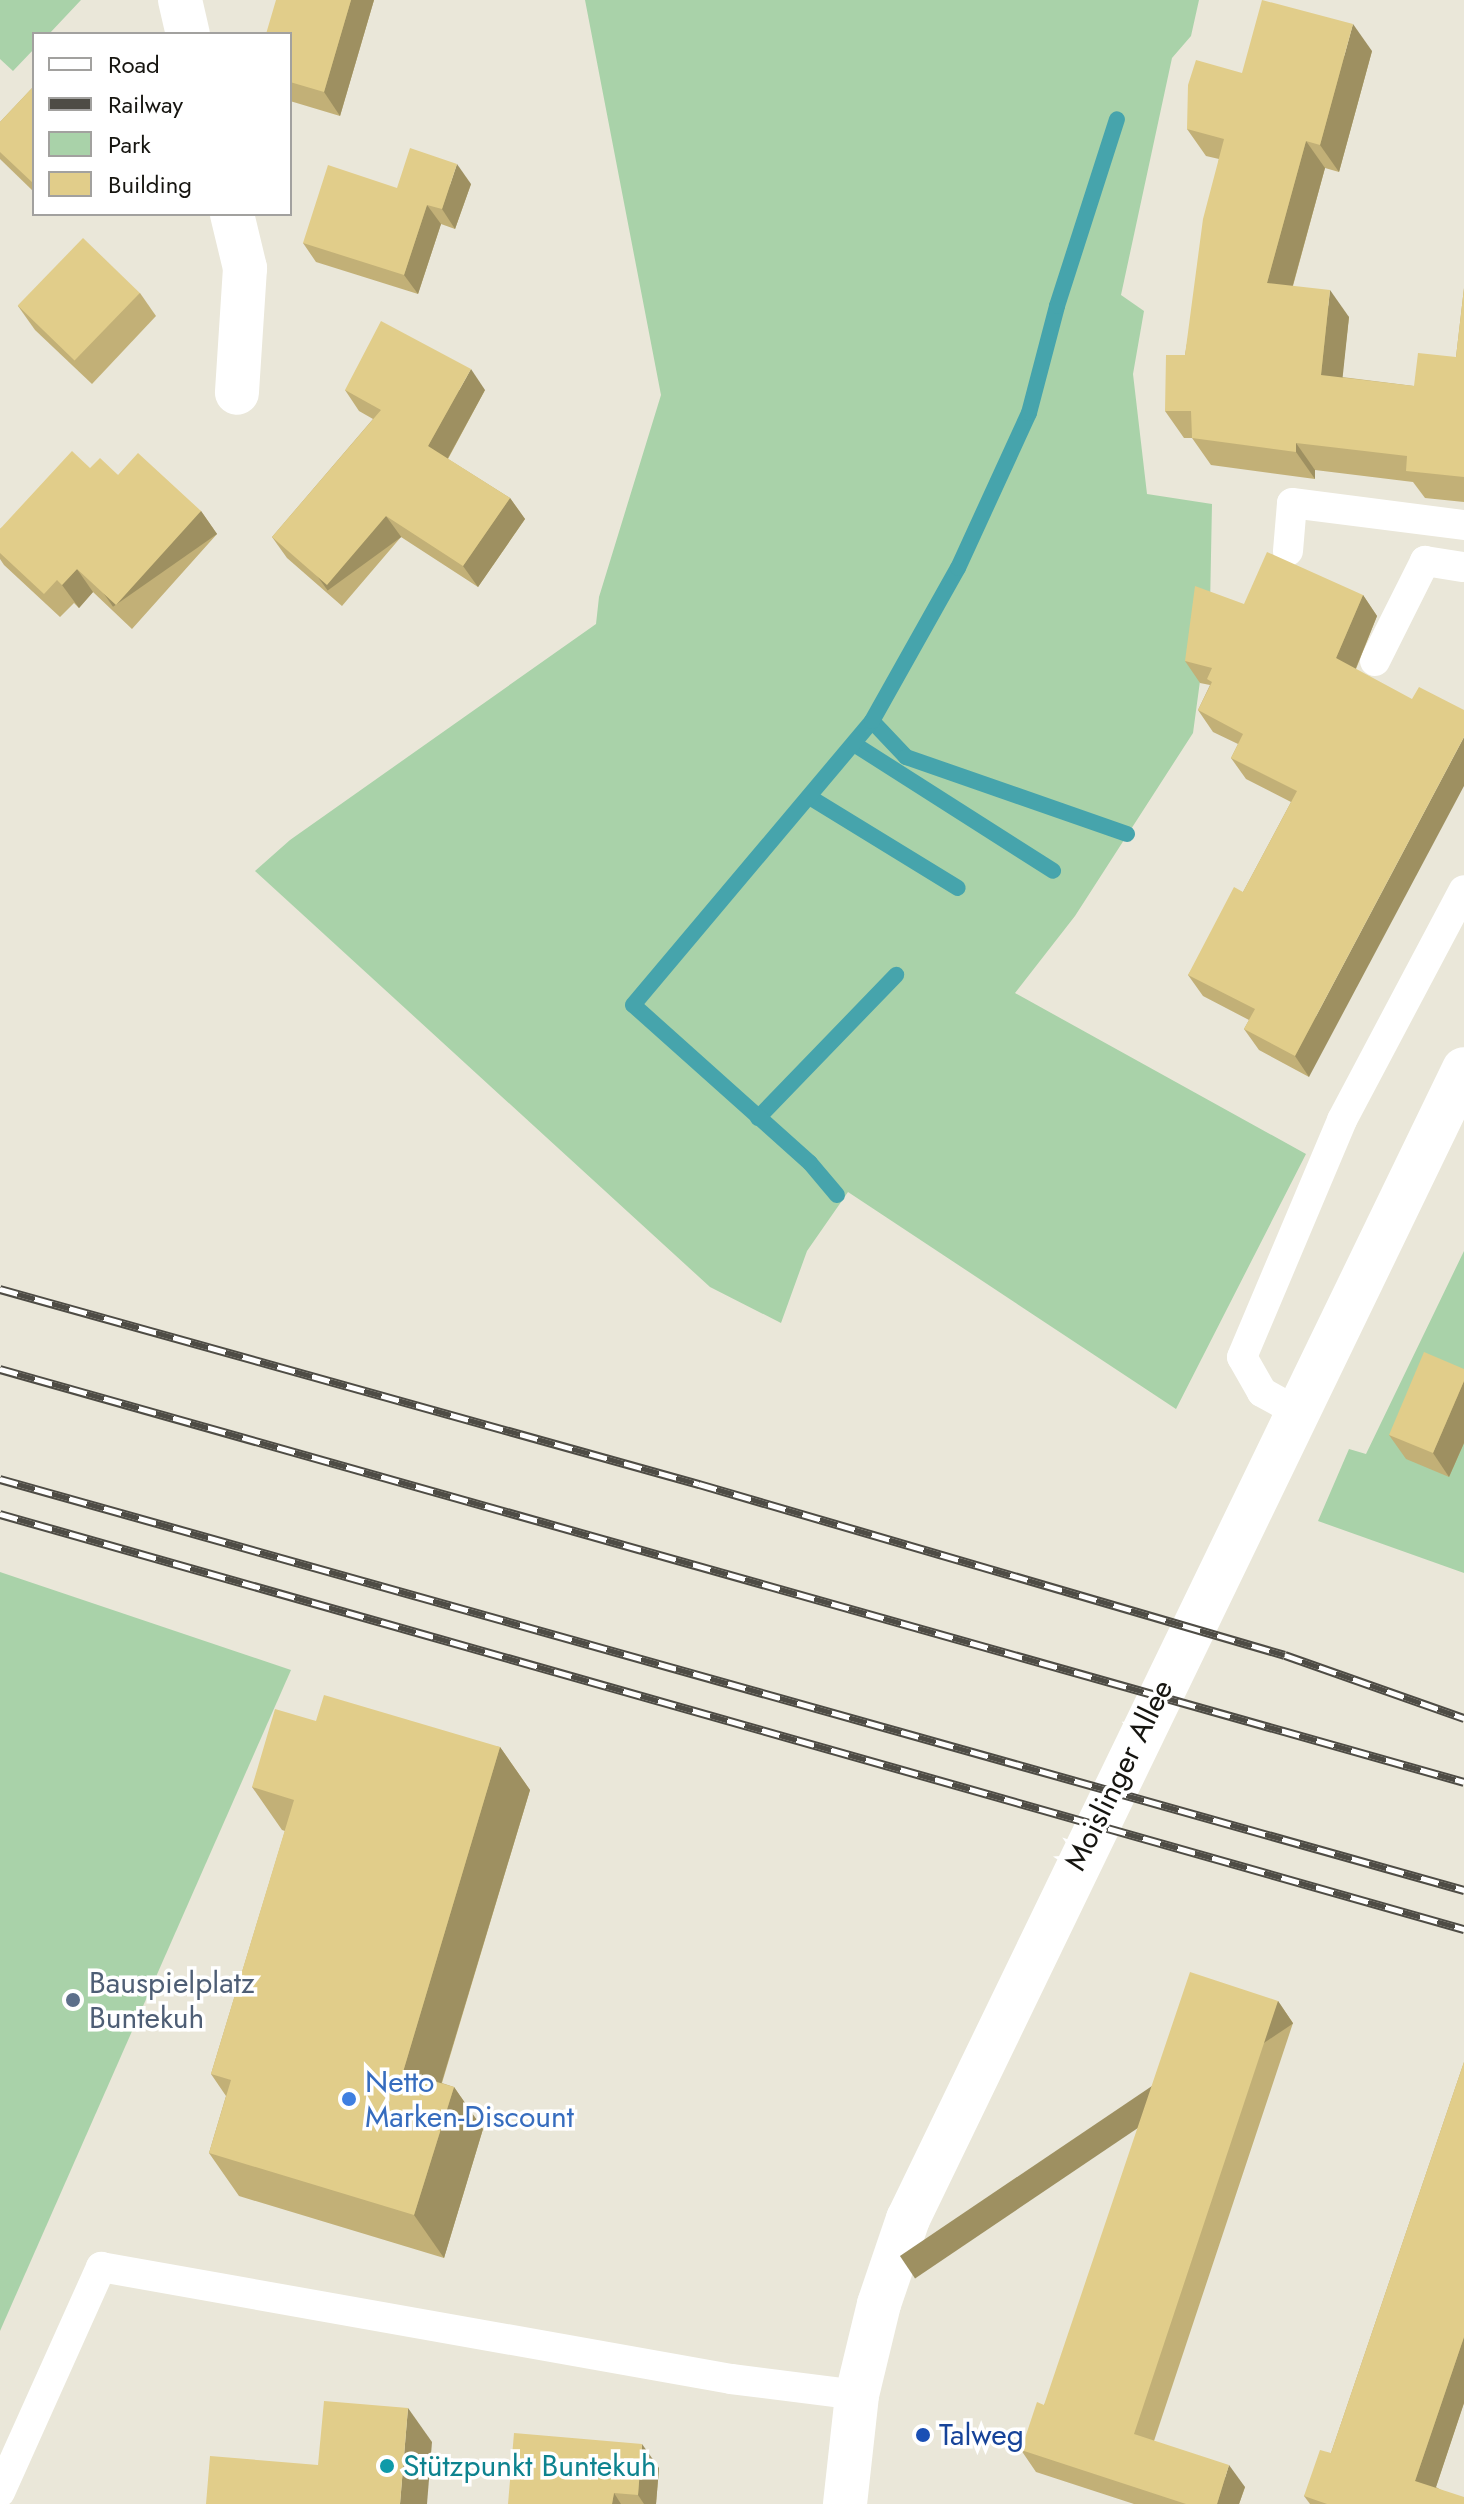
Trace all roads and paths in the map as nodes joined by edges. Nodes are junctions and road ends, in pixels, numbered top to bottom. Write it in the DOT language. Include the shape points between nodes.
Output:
graph roads {
  1 [pos="180,0"];
  2 [pos="188,32"];
  3 [pos="232,216"];
  4 [pos="237,393"];
  5 [pos="1464,525"];
  6 [pos="1288,551"];
  7 [pos="1464,567"];
  8 [pos="1375,661"];
  9 [pos="1464,890"];
  10 [pos="1464,1069"];
  11 [pos="1296,1411"];
  12 [pos="857,2395"];
  13 [pos="0,2492"];
  14 [pos="845,2504"];
  1 -- 2 [label="main road"];
  3 -- 4 [label="main road" via="245,268"];
  5 -- 6 [label="lane" via="1292,503"];
  7 -- 8 [label="lane" via="1425,561"];
  9 -- 11 [label="lane" via="1342,1120 1242,1357 1262,1392"];
  10 -- 11 [label="main road, Moislinger Allee"];
  11 -- 12 [label="main road, Moislinger Allee" via="908,2219 879,2304"];
  12 -- 13 [label="lane" via="715,2377 101,2267"];
  12 -- 14 [label="main road, Moislinger Allee"];
}
